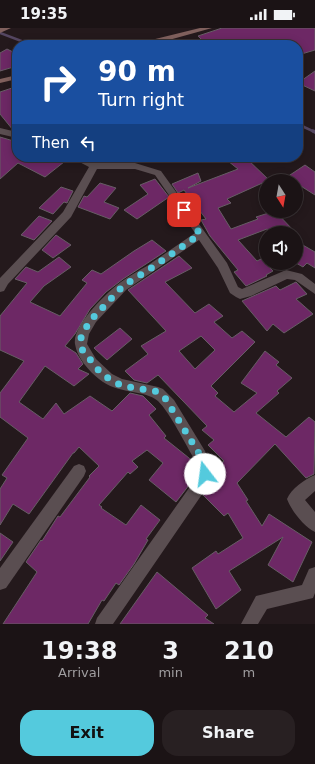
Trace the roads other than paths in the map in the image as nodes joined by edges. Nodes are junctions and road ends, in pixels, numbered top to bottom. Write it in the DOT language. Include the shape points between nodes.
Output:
graph roads {
  1 [pos="208,28"];
  2 [pos="161,40"];
  3 [pos="12,78"];
  4 [pos="0,81"];
  5 [pos="0,131"];
  6 [pos="12,132"];
  7 [pos="86,162"];
  8 [pos="94,166"];
  9 [pos="200,234"];
  10 [pos="0,288"];
  11 [pos="315,290"];
  12 [pos="79,471"];
  13 [pos="315,482"];
  14 [pos="315,524"];
  15 [pos="315,575"];
  16 [pos="0,582"];
  17 [pos="103,624"];
  18 [pos="248,624"];
  1 -- 2 [label="main road"];
  3 -- 4 [label="main road"];
  5 -- 6 [label="street"];
  7 -- 8 [label="street"];
  8 -- 9 [label="street" via="135,166 158,173"];
  8 -- 10 [label="street" via="67,214"];
  9 -- 11 [label="street" via="223,266 234,290 240,294 286,274 298,277"];
  9 -- 17 [label="street" via="123,286 89,322 81,338 81,348 100,372 112,381 123,386 155,391 165,398 203,460 205,474 200,485"];
  12 -- 16 [label="street"];
  13 -- 14 [label="street" via="294,499"];
  15 -- 18 [label="street" via="307,592 262,602"];
}
